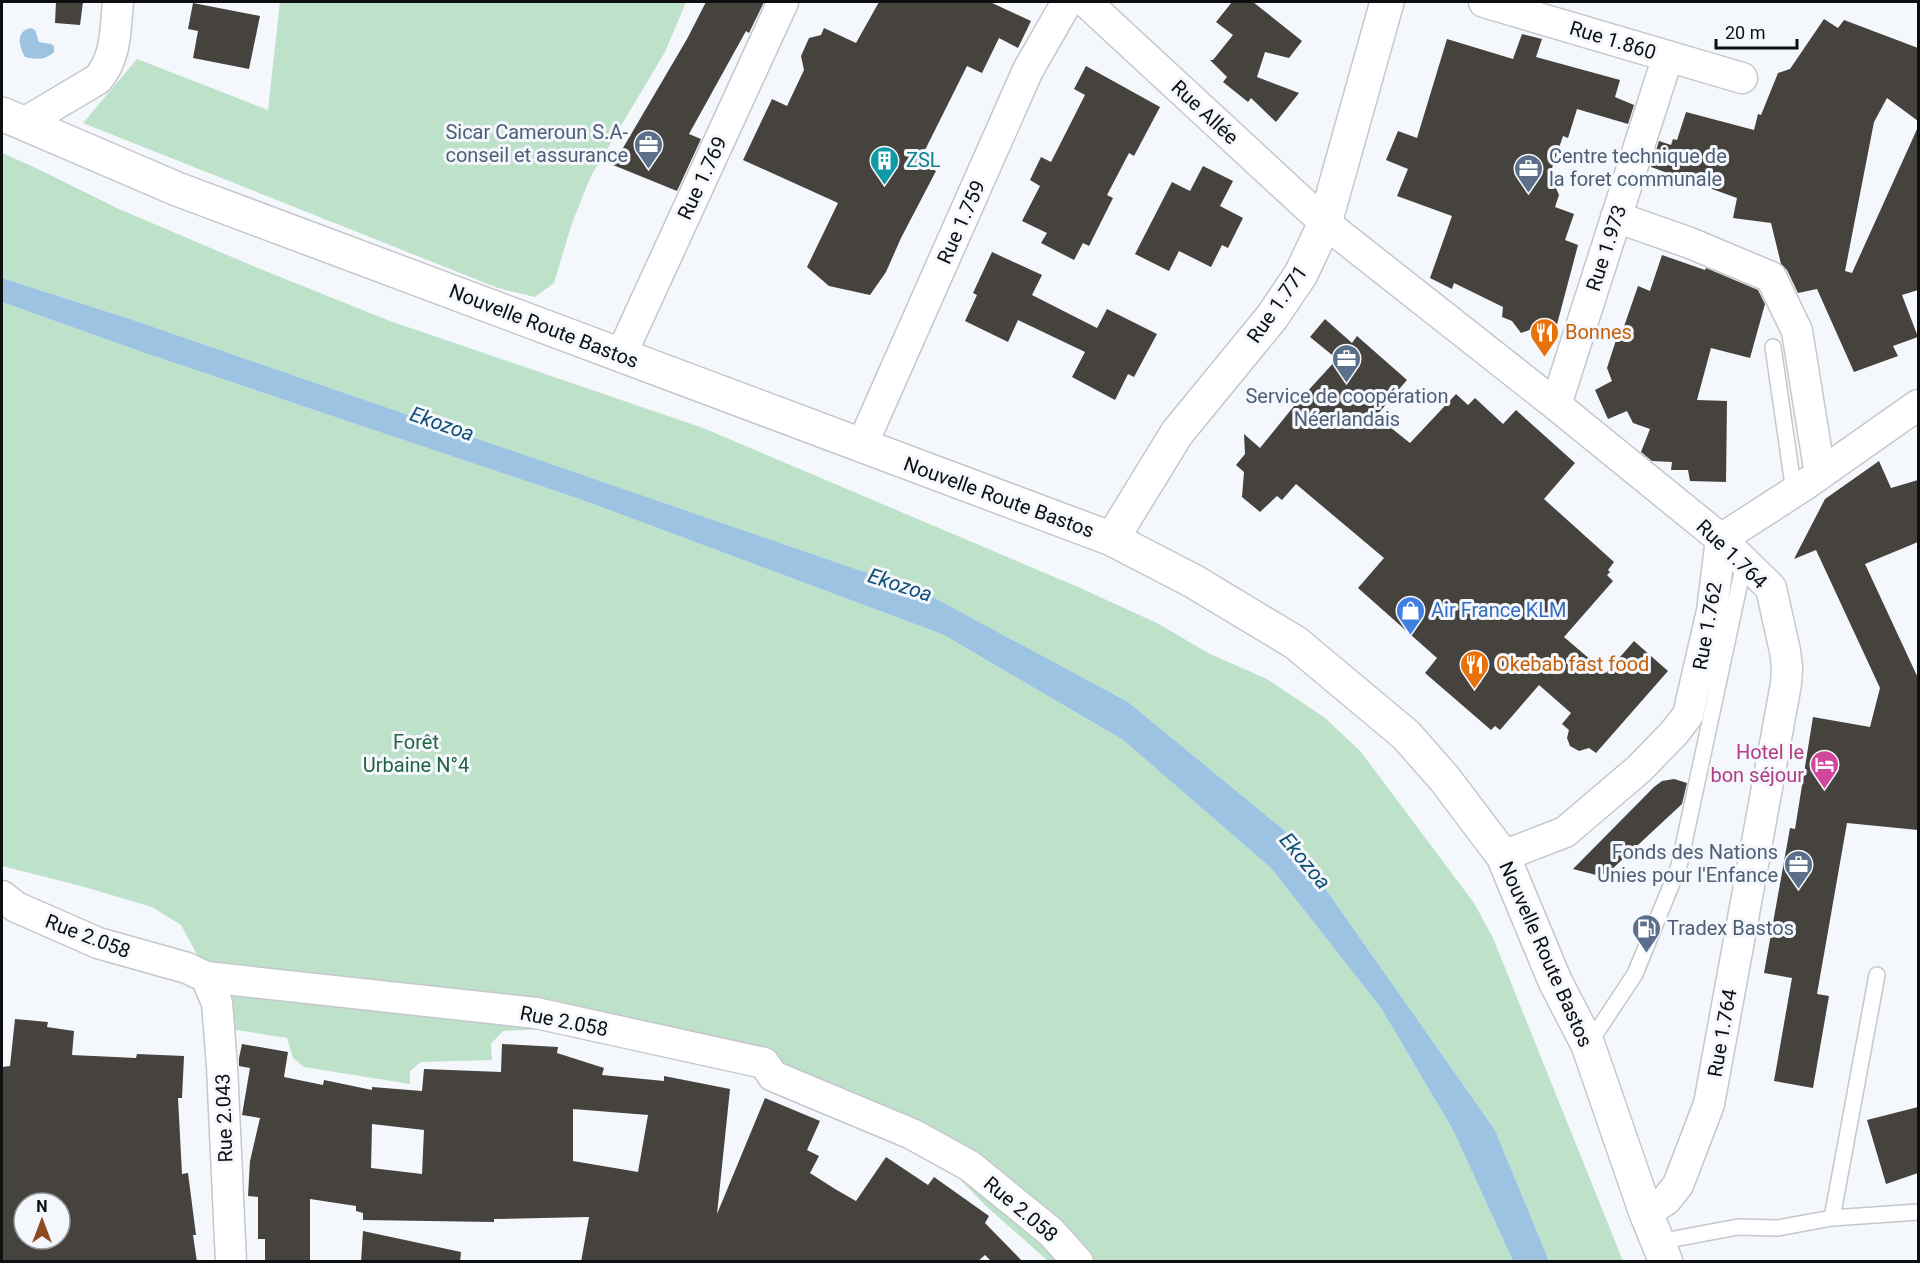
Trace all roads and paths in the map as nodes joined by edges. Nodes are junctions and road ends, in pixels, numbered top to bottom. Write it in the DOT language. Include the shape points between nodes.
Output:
graph roads {
  1 [pos="118,2"];
  2 [pos="783,2"];
  3 [pos="1067,2"];
  4 [pos="1086,2"];
  5 [pos="1387,2"];
  6 [pos="1484,2"];
  7 [pos="1668,56"];
  8 [pos="1742,78"];
  9 [pos="13,119"];
  10 [pos="1616,217"];
  11 [pos="1325,223"];
  12 [pos="1773,347"];
  13 [pos="621,355"];
  14 [pos="1556,405"];
  15 [pos="1918,405"];
  16 [pos="861,445"];
  17 [pos="1820,474"];
  18 [pos="1794,492"];
  19 [pos="1112,539"];
  20 [pos="1721,539"];
  21 [pos="1744,563"];
  22 [pos="1503,856"];
  23 [pos="2,896"];
  24 [pos="1878,975"];
  25 [pos="206,977"];
  26 [pos="1588,1045"];
  27 [pos="1918,1212"];
  28 [pos="1832,1218"];
  29 [pos="1657,1239"];
  30 [pos="231,1262"];
  31 [pos="1078,1262"];
  1 -- 9 [label="street" via="112,53 98,79"];
  2 -- 13 [label="street, Rue 1.769"];
  3 -- 16 [label="street, Rue 1.759" via="1028,70"];
  4 -- 11 [label="street, Rue Allée"];
  5 -- 11 [label="main road, Rue 1.771"];
  6 -- 7 [label="street, Rue 1.860"];
  7 -- 8 [label="street, Rue 1.860"];
  7 -- 10 [label="street, Rue 1.973"];
  9 -- 13 [label="main road, Nouvelle Route Bastos" via="177,189"];
  10 -- 14 [label="street, Rue 1.973"];
  10 -- 17 [label="street" via="1771,277 1797,331"];
  11 -- 14 [label="street, Rue 1.764"];
  11 -- 19 [label="main road, Rue 1.771" via="1301,274 1272,317 1177,432"];
  12 -- 18 [label="lane"];
  13 -- 16 [label="main road, Nouvelle Route Bastos"];
  14 -- 20 [label="street, Rue 1.764"];
  15 -- 17 [label="street"];
  16 -- 19 [label="main road, Nouvelle Route Bastos"];
  17 -- 18 [label="street"];
  18 -- 20 [label="street"];
  19 -- 22 [label="main road, Nouvelle Route Bastos" via="1193,581 1305,651 1406,735"];
  20 -- 21 [label="street, Rue 1.764"];
  20 -- 22 [label="street, Rue 1.762" via="1712,610 1688,715 1639,769 1565,832"];
  21 -- 26 [label="lane" via="1679,866 1635,974"];
  21 -- 29 [label="street, Rue 1.764" via="1771,588 1785,651 1786,684 1709,1104 1678,1185 1666,1200"];
  22 -- 26 [label="main road, Nouvelle Route Bastos" via="1555,981"];
  23 -- 25 [label="street, Rue 2.058" via="16,907 98,943"];
  24 -- 28 [label="lane"];
  25 -- 30 [label="street, Rue 2.043" via="217,1003"];
  25 -- 31 [label="street, Rue 2.058" via="536,1013 764,1063 773,1076 912,1134 970,1166 1051,1232"];
  26 -- 29 [label="main road, Nouvelle Route Bastos"];
  27 -- 28 [label="lane"];
  28 -- 29 [label="lane" via="1778,1228 1738,1227"];
}
